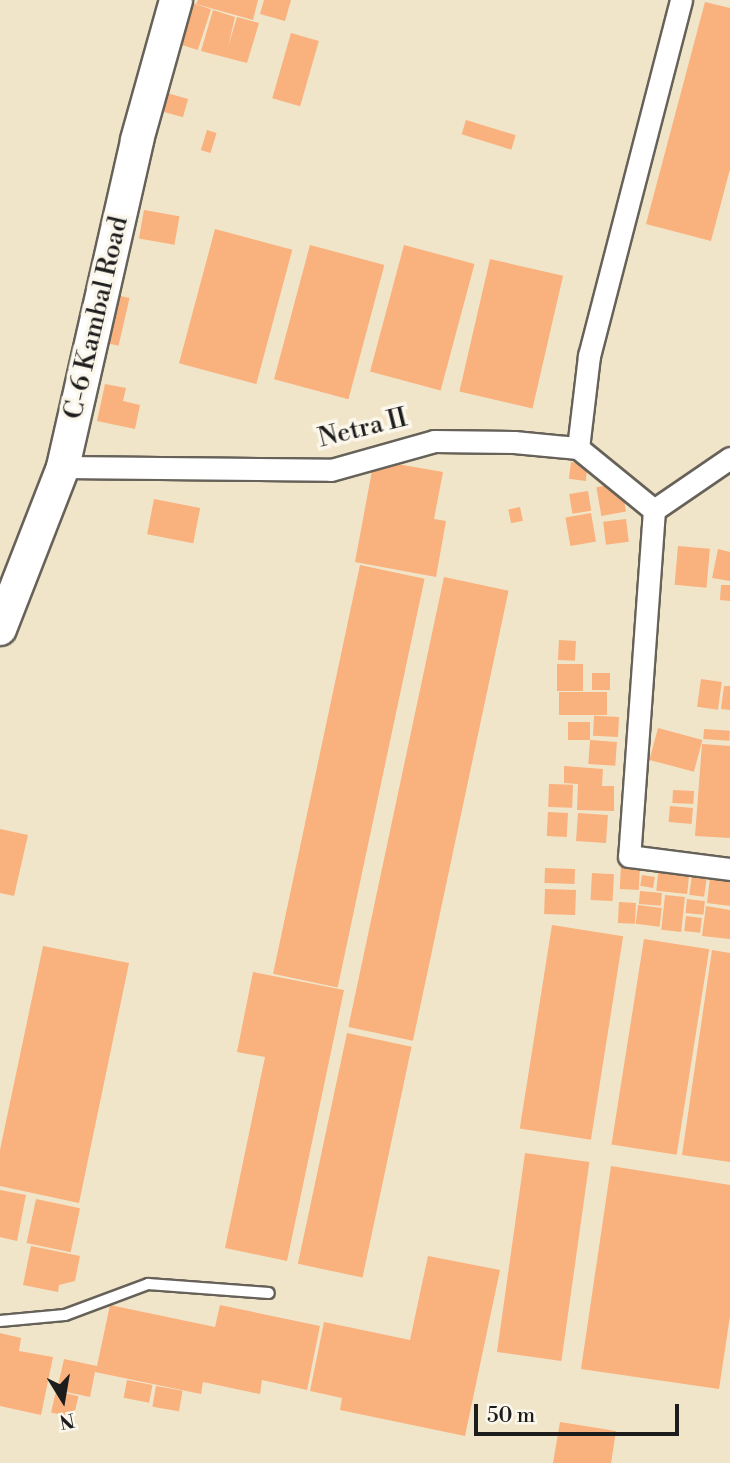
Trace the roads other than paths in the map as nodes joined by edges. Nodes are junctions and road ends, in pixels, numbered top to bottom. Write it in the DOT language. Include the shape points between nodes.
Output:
graph roads {
  1 [pos="176,0"];
  2 [pos="681,0"];
  3 [pos="578,448"];
  4 [pos="730,458"];
  5 [pos="63,467"];
  6 [pos="654,510"];
  7 [pos="0,629"];
  8 [pos="730,869"];
  9 [pos="269,1293"];
  10 [pos="0,1321"];
  1 -- 5 [label="street, C-6 Kambal Road" via="137,140"];
  2 -- 3 [label="street" via="589,356"];
  3 -- 5 [label="street, Netra II" via="434,440 331,470"];
  3 -- 6 [label="street"];
  4 -- 6 [label="street"];
  5 -- 7 [label="street, C-6 Kambal Road"];
  6 -- 8 [label="street" via="629,856"];
  9 -- 10 [label="lane" via="149,1283 65,1315"];
}
